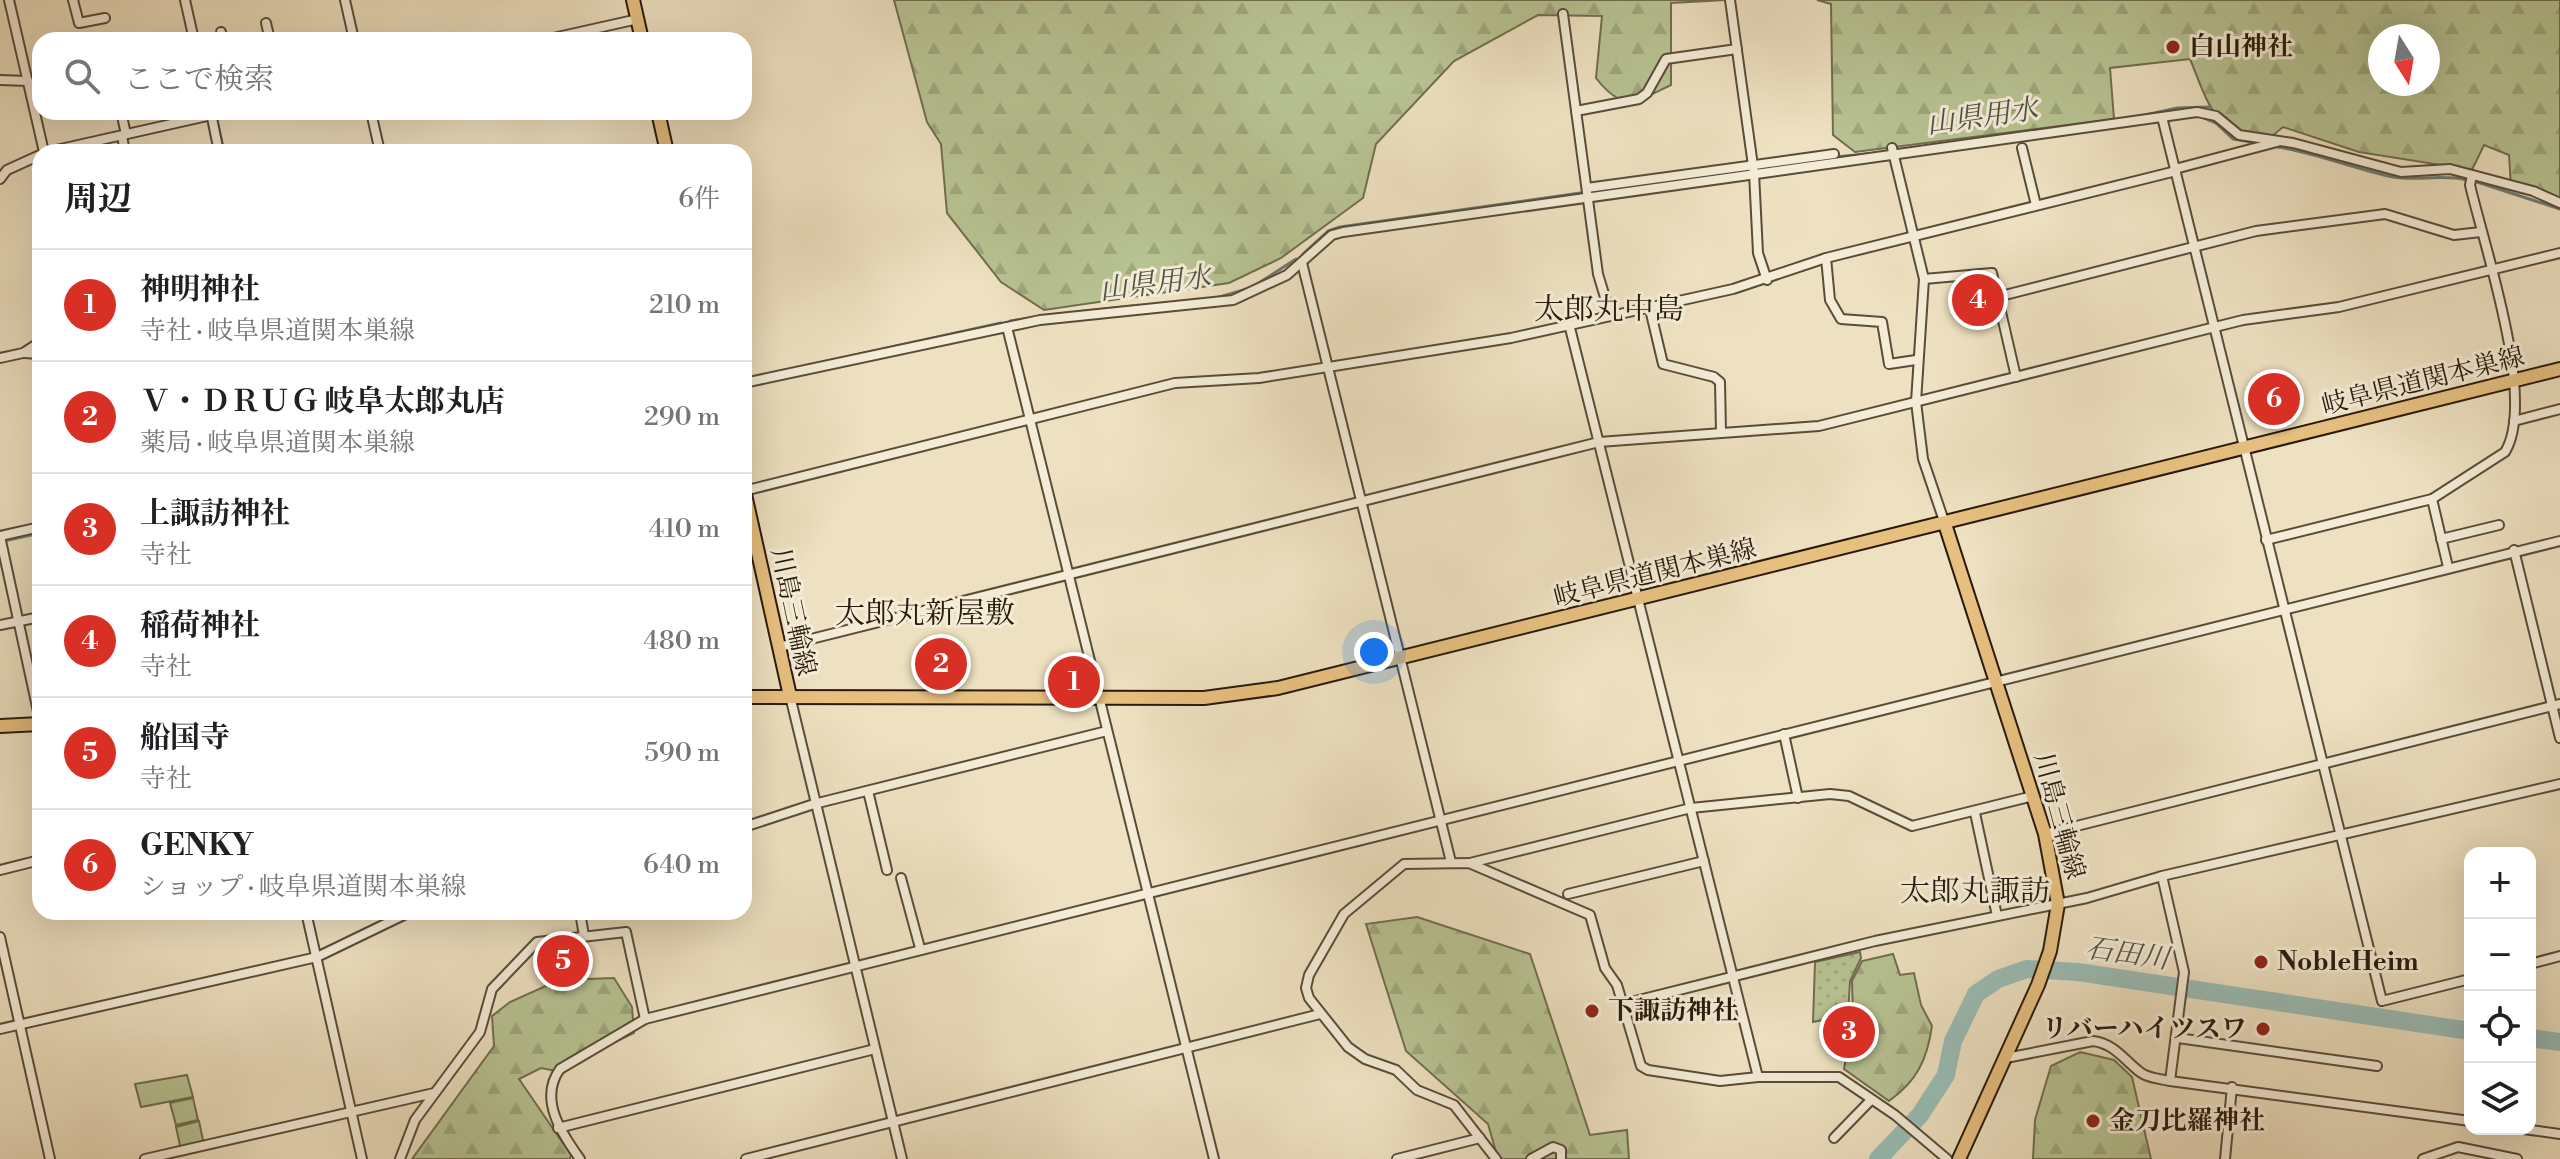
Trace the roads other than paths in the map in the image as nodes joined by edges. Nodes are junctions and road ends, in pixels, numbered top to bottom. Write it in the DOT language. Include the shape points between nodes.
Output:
graph roads {
  1 [pos="9,0"];
  2 [pos="73,0"];
  3 [pos="185,0"];
  4 [pos="345,0"];
  5 [pos="633,0"];
  6 [pos="1730,0"];
  7 [pos="1563,14"];
  8 [pos="105,18"];
  9 [pos="638,19"];
  10 [pos="266,23"];
  11 [pos="192,32"];
  12 [pos="268,32"];
  13 [pos="352,32"];
  14 [pos="580,32"];
  15 [pos="640,32"];
  16 [pos="1737,49"];
  17 [pos="0,80"];
  18 [pos="28,81"];
  19 [pos="32,99"];
  20 [pos="1576,111"];
  21 [pos="2162,117"];
  22 [pos="37,120"];
  23 [pos="122,120"];
  24 [pos="186,120"];
  25 [pos="212,120"];
  26 [pos="373,120"];
  27 [pos="660,120"];
  28 [pos="124,135"];
  29 [pos="2278,142"];
  30 [pos="42,144"];
  31 [pos="84,144"];
  32 [pos="125,144"];
  33 [pos="217,144"];
  34 [pos="378,144"];
  35 [pos="665,144"];
  36 [pos="2022,148"];
  37 [pos="1892,152"];
  38 [pos="1834,154"];
  39 [pos="32,159"];
  40 [pos="1753,169"];
  41 [pos="2175,170"];
  42 [pos="2472,175"];
  43 [pos="0,179"];
  44 [pos="1587,192"];
  45 [pos="2560,203"];
  46 [pos="2036,205"];
  47 [pos="2481,232"];
  48 [pos="1912,235"];
  49 [pos="2195,247"];
  50 [pos="2560,253"];
  51 [pos="1826,258"];
  52 [pos="1302,263"];
  53 [pos="2491,270"];
  54 [pos="1924,279"];
  55 [pos="1767,280"];
  56 [pos="1997,297"];
  57 [pos="1649,305"];
  58 [pos="1610,314"];
  59 [pos="1569,324"];
  60 [pos="1007,327"];
  61 [pos="2215,329"];
  62 [pos="32,347"];
  63 [pos="23,353"];
  64 [pos="32,354"];
  65 [pos="0,358"];
  66 [pos="1916,360"];
  67 [pos="1327,368"];
  68 [pos="2560,369"];
  69 [pos="2016,377"];
  70 [pos="2517,380"];
  71 [pos="752,381"];
  72 [pos="1916,402"];
  73 [pos="2560,409"];
  74 [pos="1028,420"];
  75 [pos="2514,421"];
  76 [pos="1721,433"];
  77 [pos="1599,442"];
  78 [pos="2244,447"];
  79 [pos="752,488"];
  80 [pos="2432,499"];
  81 [pos="1361,502"];
  82 [pos="1945,524"];
  83 [pos="2499,525"];
  84 [pos="752,526"];
  85 [pos="32,529"];
  86 [pos="1,539"];
  87 [pos="2441,539"];
  88 [pos="2266,540"];
  89 [pos="2560,541"];
  90 [pos="2514,550"];
  91 [pos="2448,567"];
  92 [pos="1068,575"];
  93 [pos="1637,600"];
  94 [pos="2284,612"];
  95 [pos="32,619"];
  96 [pos="19,622"];
  97 [pos="0,625"];
  98 [pos="779,647"];
  99 [pos="1401,659"];
  100 [pos="1997,681"];
  101 [pos="32,685"];
  102 [pos="790,696"];
  103 [pos="752,697"];
  104 [pos="1100,699"];
  105 [pos="2556,705"];
  106 [pos="32,724"];
  107 [pos="0,726"];
  108 [pos="1107,731"];
  109 [pos="1784,734"];
  110 [pos="2560,738"];
  111 [pos="1678,760"];
  112 [pos="2324,764"];
  113 [pos="2560,784"];
  114 [pos="868,791"];
  115 [pos="2033,796"];
  116 [pos="1798,798"];
  117 [pos="814,804"];
  118 [pos="1691,808"];
  119 [pos="1975,813"];
  120 [pos="1441,819"];
  121 [pos="752,824"];
  122 [pos="2045,834"];
  123 [pos="2341,835"];
  124 [pos="1704,861"];
  125 [pos="32,862"];
  126 [pos="1451,862"];
  127 [pos="1469,863"];
  128 [pos="0,870"];
  129 [pos="887,870"];
  130 [pos="2162,876"];
  131 [pos="901,878"];
  132 [pos="1147,892"];
  133 [pos="1568,894"];
  134 [pos="2058,904"];
  135 [pos="1997,916"];
  136 [pos="308,920"];
  137 [pos="393,920"];
  138 [pos="581,920"];
  139 [pos="584,936"];
  140 [pos="0,937"];
  141 [pos="920,948"];
  142 [pos="2560,956"];
  143 [pos="317,957"];
  144 [pos="2536,962"];
  145 [pos="854,965"];
  146 [pos="1733,977"];
  147 [pos="2464,980"];
  148 [pos="1623,1004"];
  149 [pos="1320,1014"];
  150 [pos="645,1019"];
  151 [pos="20,1025"];
  152 [pos="0,1029"];
  153 [pos="2178,1038"];
  154 [pos="1186,1048"];
  155 [pos="875,1049"];
  156 [pos="2006,1058"];
  157 [pos="2377,1066"];
  158 [pos="1758,1077"];
  159 [pos="2170,1081"];
  160 [pos="2232,1087"];
  161 [pos="435,1093"];
  162 [pos="1870,1101"];
  163 [pos="352,1112"];
  164 [pos="2464,1120"];
  165 [pos="893,1122"];
  166 [pos="558,1128"];
  167 [pos="2536,1131"];
  168 [pos="2560,1134"];
  169 [pos="1480,1138"];
  170 [pos="1834,1138"];
  171 [pos="50,1159"];
  172 [pos="145,1159"];
  173 [pos="362,1159"];
  174 [pos="400,1159"];
  175 [pos="580,1159"];
  176 [pos="746,1159"];
  177 [pos="902,1159"];
  178 [pos="1214,1159"];
  179 [pos="1397,1159"];
  180 [pos="1496,1159"];
  181 [pos="1531,1159"];
  182 [pos="1561,1159"];
  183 [pos="1947,1159"];
  184 [pos="1959,1159"];
  185 [pos="2225,1159"];
  186 [pos="2423,1159"];
  187 [pos="2517,1159"];
  1 -- 18 [label="street"];
  2 -- 8 [label="street" via="79,23"];
  3 -- 11 [label="street"];
  4 -- 13 [label="street"];
  5 -- 9 [label="main road"];
  6 -- 16 [label="street"];
  7 -- 20 [label="street"];
  9 -- 14 [label="street"];
  9 -- 15 [label="main road"];
  10 -- 12 [label="street"];
  16 -- 20 [label="street" via="1666,59 1639,99"];
  16 -- 40 [label="street"];
  17 -- 18 [label="street"];
  18 -- 19 [label="street"];
  20 -- 44 [label="street"];
  21 -- 29 [label="street" via="2207,113 2239,135"];
  21 -- 37 [label="street"];
  21 -- 41 [label="street"];
  22 -- 30 [label="street"];
  23 -- 28 [label="street"];
  24 -- 28 [label="street"];
  25 -- 33 [label="street"];
  26 -- 34 [label="street"];
  27 -- 35 [label="main road"];
  28 -- 31 [label="street"];
  28 -- 32 [label="street"];
  29 -- 41 [label="street"];
  29 -- 42 [label="street" via="2401,172 2450,169"];
  36 -- 46 [label="street"];
  37 -- 40 [label="street"];
  37 -- 48 [label="street"];
  38 -- 40 [label="street"];
  39 -- 43 [label="street"];
  40 -- 44 [label="street"];
  40 -- 55 [label="street" via="1758,253"];
  41 -- 46 [label="street"];
  41 -- 49 [label="street"];
  42 -- 45 [label="street"];
  42 -- 47 [label="street"];
  44 -- 52 [label="street" via="1343,232 1332,235"];
  44 -- 58 [label="street" via="1598,274"];
  46 -- 48 [label="street"];
  47 -- 49 [label="street" via="2454,235 2385,214 2256,231"];
  47 -- 53 [label="street"];
  48 -- 51 [label="street"];
  48 -- 54 [label="street"];
  49 -- 56 [label="street"];
  49 -- 61 [label="street"];
  50 -- 53 [label="street"];
  51 -- 55 [label="street"];
  51 -- 66 [label="street" via="1830,300 1841,319 1882,322 1889,364"];
  52 -- 60 [label="street" via="1233,300"];
  52 -- 67 [label="street"];
  53 -- 61 [label="street" via="2368,301"];
  53 -- 70 [label="street"];
  54 -- 56 [label="street" via="1992,273"];
  54 -- 66 [label="street"];
  55 -- 57 [label="street"];
  56 -- 69 [label="street"];
  57 -- 58 [label="street"];
  57 -- 76 [label="street" via="1663,364 1720,382"];
  58 -- 59 [label="street"];
  59 -- 67 [label="street"];
  59 -- 77 [label="street"];
  60 -- 71 [label="street"];
  60 -- 74 [label="street"];
  61 -- 69 [label="street"];
  61 -- 78 [label="street"];
  62 -- 63 [label="street"];
  63 -- 64 [label="street"];
  63 -- 65 [label="street"];
  66 -- 72 [label="street"];
  67 -- 74 [label="street" via="1175,383"];
  67 -- 81 [label="street"];
  68 -- 70 [label="main road, 岐阜県道関本巣線"];
  69 -- 72 [label="street"];
  70 -- 75 [label="street"];
  70 -- 78 [label="main road, 岐阜県道関本巣線"];
  72 -- 76 [label="street" via="1819,426"];
  72 -- 82 [label="street" via="1923,459"];
  73 -- 75 [label="street"];
  74 -- 79 [label="street"];
  74 -- 92 [label="street"];
  75 -- 80 [label="street" via="2505,452"];
  76 -- 77 [label="street"];
  77 -- 81 [label="street"];
  77 -- 93 [label="street"];
  78 -- 82 [label="main road, 岐阜県道関本巣線"];
  78 -- 88 [label="street"];
  80 -- 87 [label="street"];
  80 -- 88 [label="street"];
  81 -- 92 [label="street"];
  81 -- 99 [label="street"];
  82 -- 93 [label="main road, 岐阜県道関本巣線"];
  82 -- 100 [label="main road, 川島三輪線"];
  83 -- 87 [label="street"];
  84 -- 98 [label="main road, 川島三輪線"];
  85 -- 86 [label="street"];
  86 -- 96 [label="street"];
  87 -- 91 [label="street"];
  88 -- 94 [label="street"];
  89 -- 90 [label="street"];
  90 -- 91 [label="street"];
  90 -- 105 [label="street"];
  91 -- 94 [label="street"];
  92 -- 98 [label="street"];
  92 -- 104 [label="street"];
  93 -- 99 [label="main road, 岐阜県道関本巣線"];
  93 -- 111 [label="street"];
  94 -- 100 [label="street"];
  94 -- 112 [label="street"];
  95 -- 96 [label="street"];
  96 -- 97 [label="street"];
  96 -- 101 [label="street"];
  98 -- 102 [label="main road, 川島三輪線"];
  99 -- 104 [label="main road, 岐阜県道関本巣線" via="1232,695"];
  99 -- 120 [label="street"];
  100 -- 109 [label="street"];
  100 -- 115 [label="main road, 川島三輪線"];
  102 -- 103 [label="main road, 岐阜県道関本巣線"];
  102 -- 104 [label="main road, 岐阜県道関本巣線"];
  102 -- 117 [label="street"];
  104 -- 108 [label="street"];
  105 -- 110 [label="street"];
  105 -- 112 [label="street"];
  106 -- 107 [label="main road"];
  108 -- 114 [label="street"];
  108 -- 132 [label="street"];
  109 -- 111 [label="street"];
  109 -- 116 [label="street"];
  111 -- 118 [label="street"];
  111 -- 120 [label="street"];
  112 -- 122 [label="street"];
  112 -- 123 [label="street"];
  113 -- 123 [label="street"];
  114 -- 117 [label="street"];
  114 -- 129 [label="street"];
  115 -- 119 [label="street"];
  115 -- 122 [label="main road, 川島三輪線"];
  116 -- 118 [label="street"];
  116 -- 119 [label="street" via="1849,796 1912,826"];
  117 -- 121 [label="street"];
  117 -- 145 [label="street"];
  118 -- 124 [label="street"];
  118 -- 127 [label="street"];
  119 -- 135 [label="street"];
  120 -- 126 [label="street"];
  120 -- 132 [label="street"];
  122 -- 134 [label="main road, 川島三輪線"];
  123 -- 130 [label="street"];
  123 -- 147 [label="street" via="2382,1001"];
  124 -- 133 [label="street"];
  124 -- 146 [label="street"];
  125 -- 128 [label="street"];
  126 -- 127 [label="street"];
  126 -- 149 [label="street" via="1404,864 1344,914 1309,975 1306,988"];
  127 -- 148 [label="street" via="1590,915 1605,968"];
  130 -- 134 [label="street"];
  130 -- 153 [label="street" via="2184,972"];
  131 -- 141 [label="street"];
  132 -- 141 [label="street"];
  132 -- 154 [label="street"];
  134 -- 135 [label="street"];
  134 -- 156 [label="main road, 川島三輪線" via="2048,957"];
  135 -- 146 [label="street"];
  136 -- 143 [label="street"];
  137 -- 143 [label="street"];
  138 -- 139 [label="street"];
  139 -- 150 [label="street" via="621,931 629,936"];
  139 -- 161 [label="street" via="537,942 510,970 492,989 480,1032"];
  140 -- 151 [label="street"];
  141 -- 145 [label="street"];
  142 -- 144 [label="street"];
  143 -- 151 [label="street"];
  143 -- 163 [label="street"];
  145 -- 150 [label="street"];
  145 -- 155 [label="street"];
  146 -- 148 [label="street"];
  146 -- 158 [label="street"];
  148 -- 158 [label="street" via="1641,1066 1648,1070 1720,1081"];
  149 -- 154 [label="street"];
  149 -- 169 [label="street" via="1365,1059 1396,1070 1417,1090 1454,1105"];
  150 -- 166 [label="street" via="560,1069 551,1091"];
  151 -- 152 [label="street"];
  151 -- 171 [label="street"];
  153 -- 157 [label="street"];
  153 -- 159 [label="street"];
  154 -- 165 [label="street"];
  154 -- 178 [label="street"];
  155 -- 165 [label="street"];
  155 -- 166 [label="street"];
  156 -- 159 [label="street" via="2104,1042 2142,1075"];
  156 -- 184 [label="main road, 川島三輪線"];
  158 -- 162 [label="street" via="1839,1077"];
  159 -- 160 [label="street"];
  160 -- 164 [label="street"];
  160 -- 185 [label="street"];
  161 -- 163 [label="street"];
  161 -- 174 [label="street" via="415,1120"];
  162 -- 170 [label="street"];
  162 -- 183 [label="street"];
  163 -- 172 [label="street"];
  163 -- 173 [label="street"];
  165 -- 176 [label="street"];
  165 -- 177 [label="street"];
  166 -- 175 [label="street"];
  167 -- 168 [label="street"];
  169 -- 179 [label="street"];
  169 -- 180 [label="street"];
  181 -- 182 [label="street" via="1553,1147 1561,1150"];
  186 -- 187 [label="street" via="2458,1147"];
}
